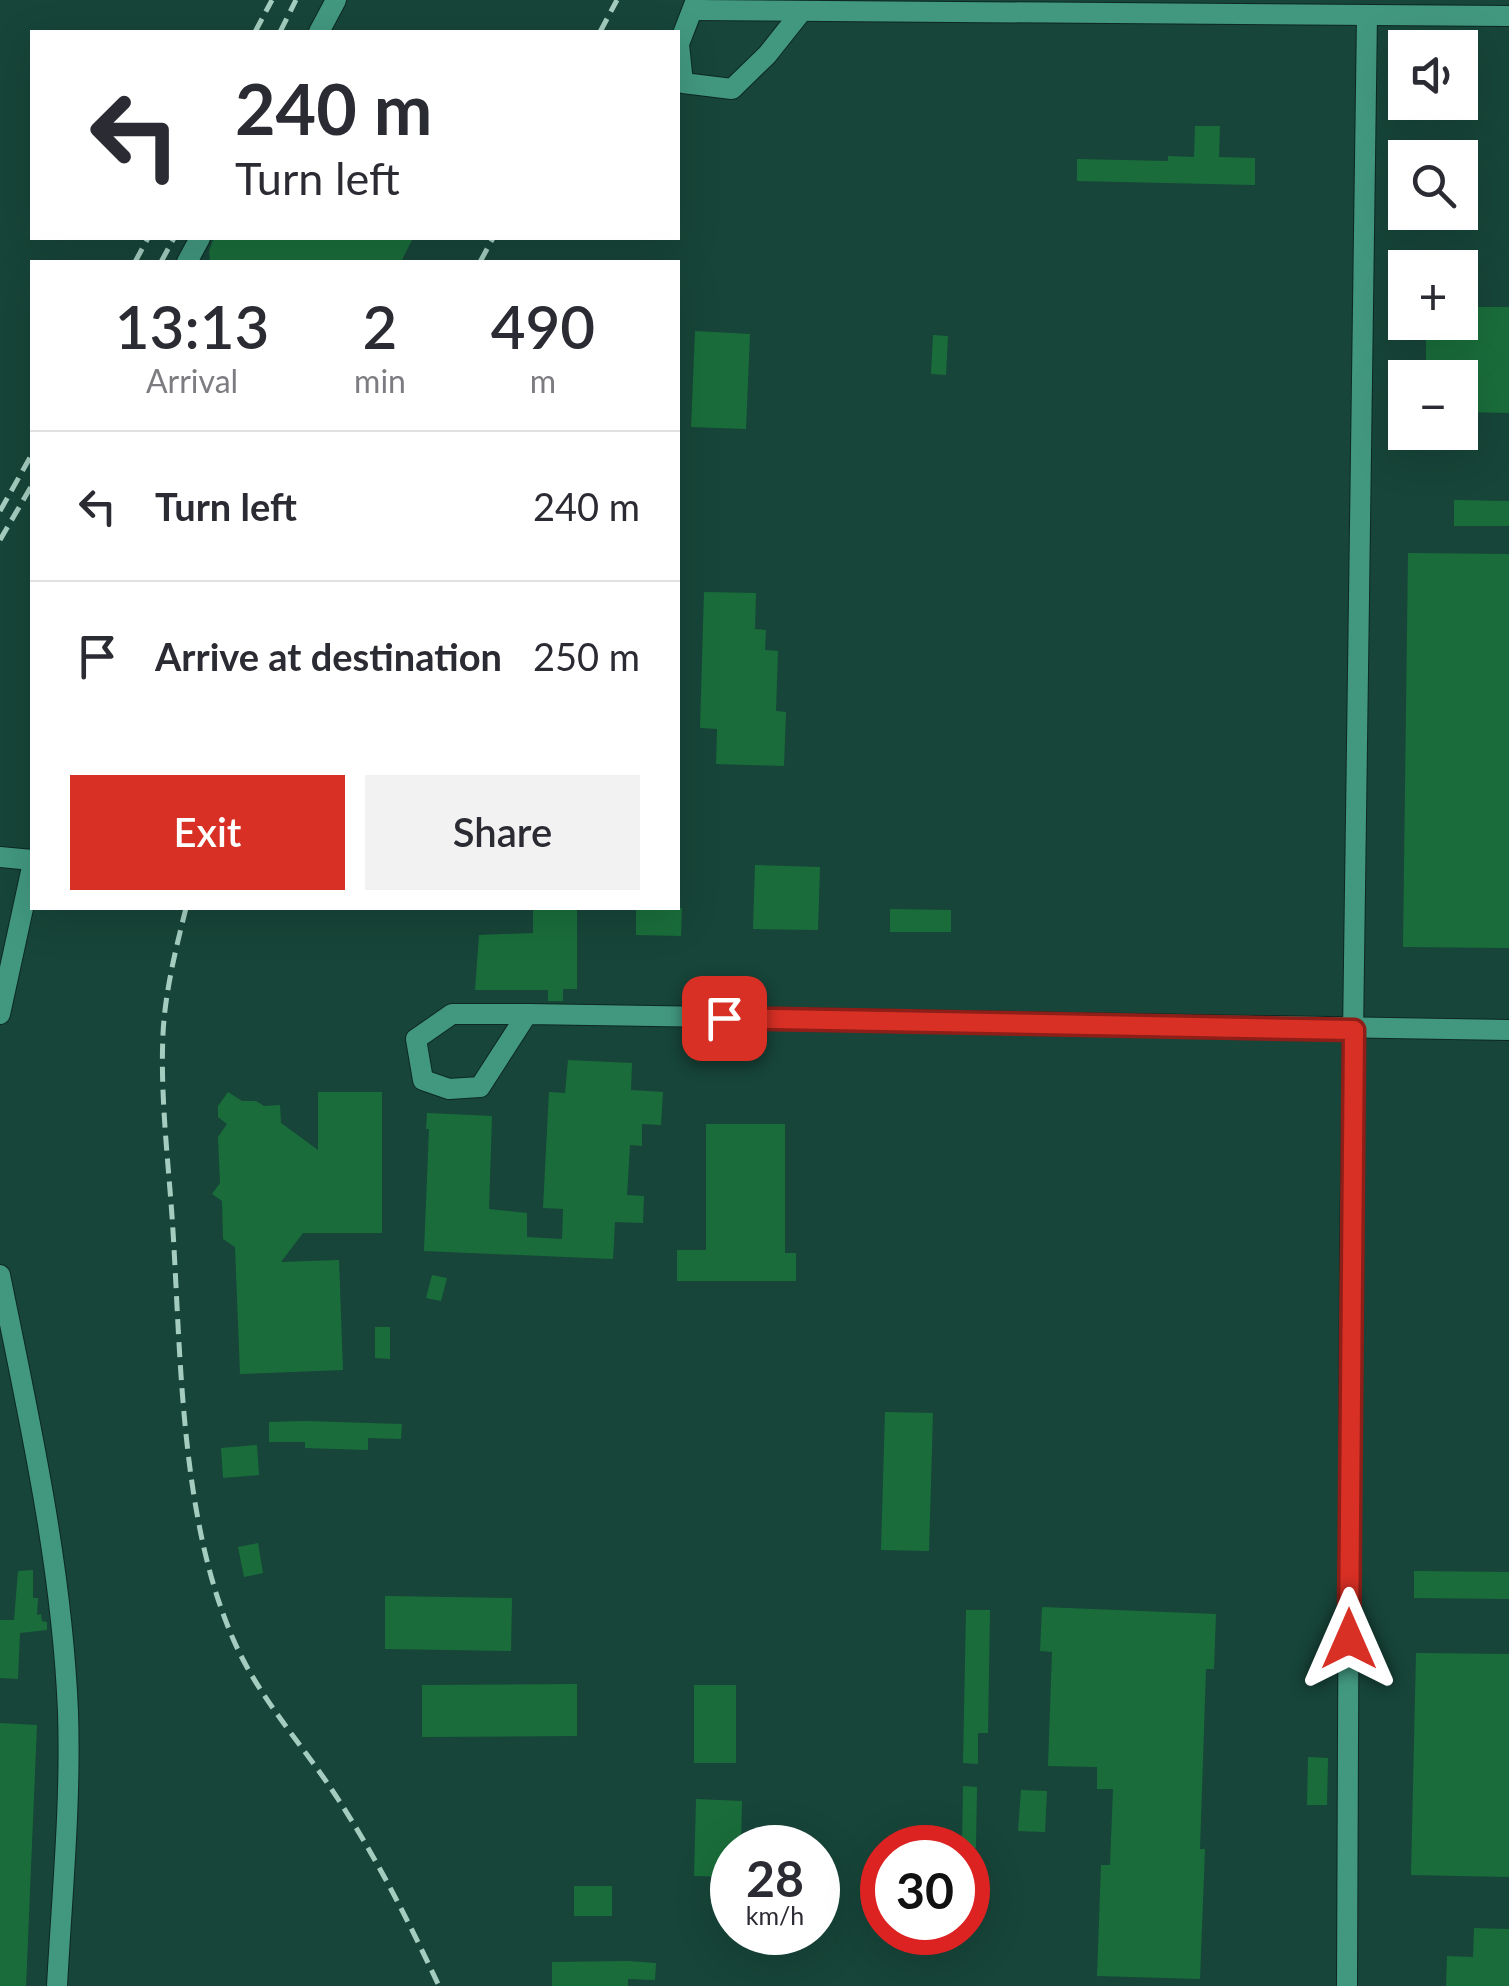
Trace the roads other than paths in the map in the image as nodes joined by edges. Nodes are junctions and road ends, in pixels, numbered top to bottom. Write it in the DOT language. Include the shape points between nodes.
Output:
graph roads {
  1 [pos="336,0"];
  2 [pos="695,5"];
  3 [pos="802,11"];
  4 [pos="1367,15"];
  5 [pos="1509,16"];
  6 [pos="320,30"];
  7 [pos="680,42"];
  8 [pos="680,54"];
  9 [pos="0,858"];
  10 [pos="30,863"];
  11 [pos="30,870"];
  12 [pos="8,942"];
  13 [pos="0,1014"];
  14 [pos="527,1014"];
  15 [pos="1354,1030"];
  16 [pos="1509,1030"];
  17 [pos="0,1275"];
  18 [pos="57,1986"];
  19 [pos="1347,1986"];
  1 -- 6 [label="street"];
  2 -- 3 [label="street"];
  2 -- 7 [label="street"];
  3 -- 4 [label="street"];
  3 -- 8 [label="street" via="732,89 683,83"];
  4 -- 5 [label="street"];
  4 -- 15 [label="street"];
  9 -- 10 [label="street"];
  11 -- 12 [label="street"];
  12 -- 13 [label="street"];
  14 -- 14 [label="street" via="480,1087 424,1080 416,1039 452,1014"];
  14 -- 15 [label="street"];
  15 -- 16 [label="street"];
  15 -- 19 [label="street"];
  17 -- 18 [label="street" via="32,1436 68,1712"];
}
